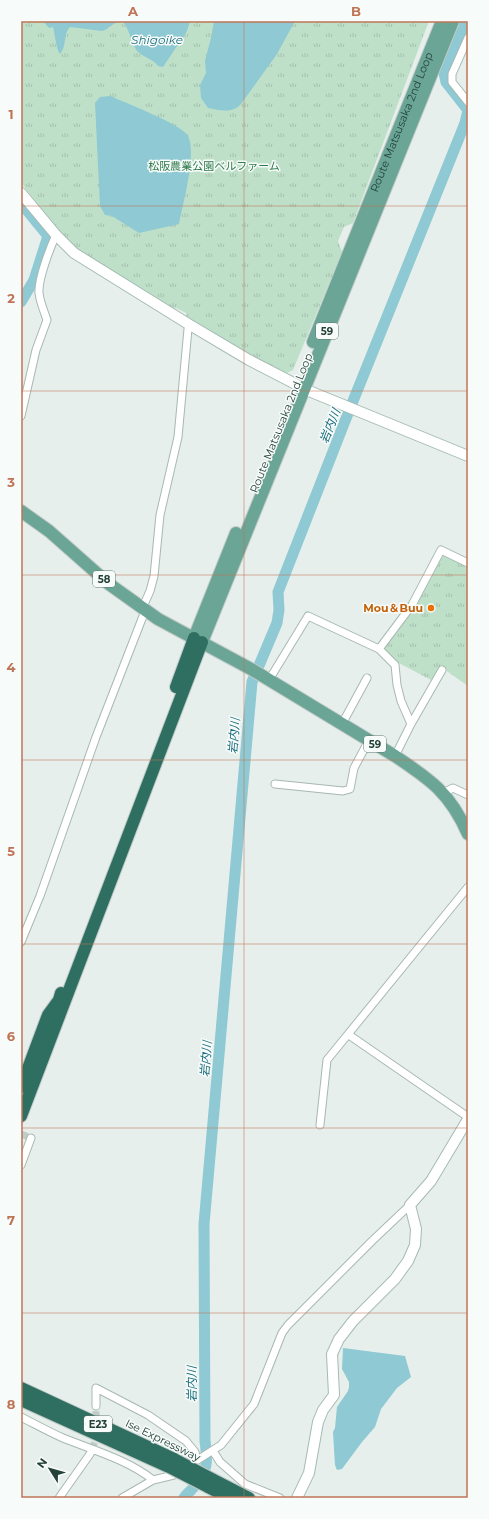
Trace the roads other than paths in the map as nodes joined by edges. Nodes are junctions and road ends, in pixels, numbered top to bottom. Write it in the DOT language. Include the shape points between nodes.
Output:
graph roads {
  1 [pos="442,21"];
  2 [pos="453,21"];
  3 [pos="468,38"];
  4 [pos="468,102"];
  5 [pos="21,193"];
  6 [pos="56,235"];
  7 [pos="190,325"];
  8 [pos="300,387"];
  9 [pos="21,416"];
  10 [pos="468,456"];
  11 [pos="21,511"];
  12 [pos="468,563"];
  13 [pos="144,610"];
  14 [pos="198,640"];
  15 [pos="379,649"];
  16 [pos="442,670"];
  17 [pos="261,673"];
  18 [pos="367,678"];
  19 [pos="342,724"];
  20 [pos="411,724"];
  21 [pos="369,740"];
  22 [pos="395,756"];
  23 [pos="274,784"];
  24 [pos="443,793"];
  25 [pos="468,795"];
  26 [pos="468,834"];
  27 [pos="468,888"];
  28 [pos="21,942"];
  29 [pos="349,1036"];
  30 [pos="21,1087"];
  31 [pos="21,1117"];
  32 [pos="468,1118"];
  33 [pos="320,1125"];
  34 [pos="31,1138"];
  35 [pos="21,1165"];
  36 [pos="410,1205"];
  37 [pos="21,1381"];
  38 [pos="21,1388"];
  39 [pos="21,1400"];
  40 [pos="96,1406"];
  41 [pos="21,1417"];
  42 [pos="134,1440"];
  43 [pos="92,1449"];
  44 [pos="213,1451"];
  45 [pos="196,1460"];
  46 [pos="172,1463"];
  47 [pos="153,1480"];
  48 [pos="210,1483"];
  49 [pos="59,1498"];
  50 [pos="122,1498"];
  51 [pos="229,1498"];
  52 [pos="249,1498"];
  53 [pos="280,1498"];
  54 [pos="297,1498"];
  1 -- 8 [label="main road, Route Matsusaka 2nd Loop / 59"];
  2 -- 8 [label="main road, Route Matsusaka 2nd Loop / 59"];
  3 -- 4 [label="street" via="452,74 452,82"];
  5 -- 6 [label="street"];
  6 -- 7 [label="street" via="74,253"];
  6 -- 9 [label="street" via="40,280 39,291 48,320 36,350"];
  7 -- 8 [label="street"];
  7 -- 13 [label="street" via="178,437 160,515 153,581"];
  8 -- 10 [label="street"];
  8 -- 14 [label="main road, Route Matsusaka 2nd Loop / 59"];
  11 -- 13 [label="main road, 58"];
  12 -- 15 [label="street" via="441,550 412,605"];
  13 -- 14 [label="main road, 58"];
  13 -- 28 [label="street"];
  14 -- 17 [label="main road, 59"];
  14 -- 30 [label="highway" via="59,1000 48,1015"];
  14 -- 31 [label="highway"];
  15 -- 17 [label="street" via="308,616"];
  15 -- 20 [label="street" via="395,665 401,701"];
  16 -- 20 [label="street"];
  17 -- 19 [label="main road, 59"];
  18 -- 19 [label="street"];
  19 -- 21 [label="main road, 59"];
  20 -- 22 [label="street"];
  21 -- 22 [label="main road, 59"];
  21 -- 23 [label="street" via="354,768 350,790"];
  22 -- 24 [label="main road, 59" via="430,780"];
  24 -- 25 [label="street" via="453,788"];
  24 -- 26 [label="main road, 59"];
  27 -- 29 [label="street"];
  29 -- 32 [label="street"];
  29 -- 33 [label="street" via="327,1060"];
  32 -- 36 [label="street" via="431,1181"];
  34 -- 35 [label="street"];
  36 -- 44 [label="street" via="288,1325 280,1338 254,1404 221,1445"];
  36 -- 54 [label="street" via="416,1229 415,1245 408,1261 395,1279 353,1321 339,1339 332,1354 334,1395 318,1422 309,1473"];
  37 -- 42 [label="highway" via="124,1429"];
  38 -- 42 [label="highway, Ise Expressway / E23"];
  39 -- 46 [label="highway, Ise Expressway / E23"];
  40 -- 45 [label="street" via="96,1388 148,1416 186,1441 195,1452"];
  41 -- 43 [label="street"];
  42 -- 46 [label="highway, Ise Expressway / E23"];
  43 -- 47 [label="street"];
  43 -- 49 [label="street"];
  44 -- 45 [label="street"];
  44 -- 53 [label="street" via="220,1462 245,1484"];
  45 -- 47 [label="street" via="174,1475"];
  46 -- 48 [label="highway, Ise Expressway, bridge"];
  47 -- 50 [label="street"];
  48 -- 51 [label="highway, Ise Expressway"];
  48 -- 52 [label="highway, Ise Expressway"];
}
